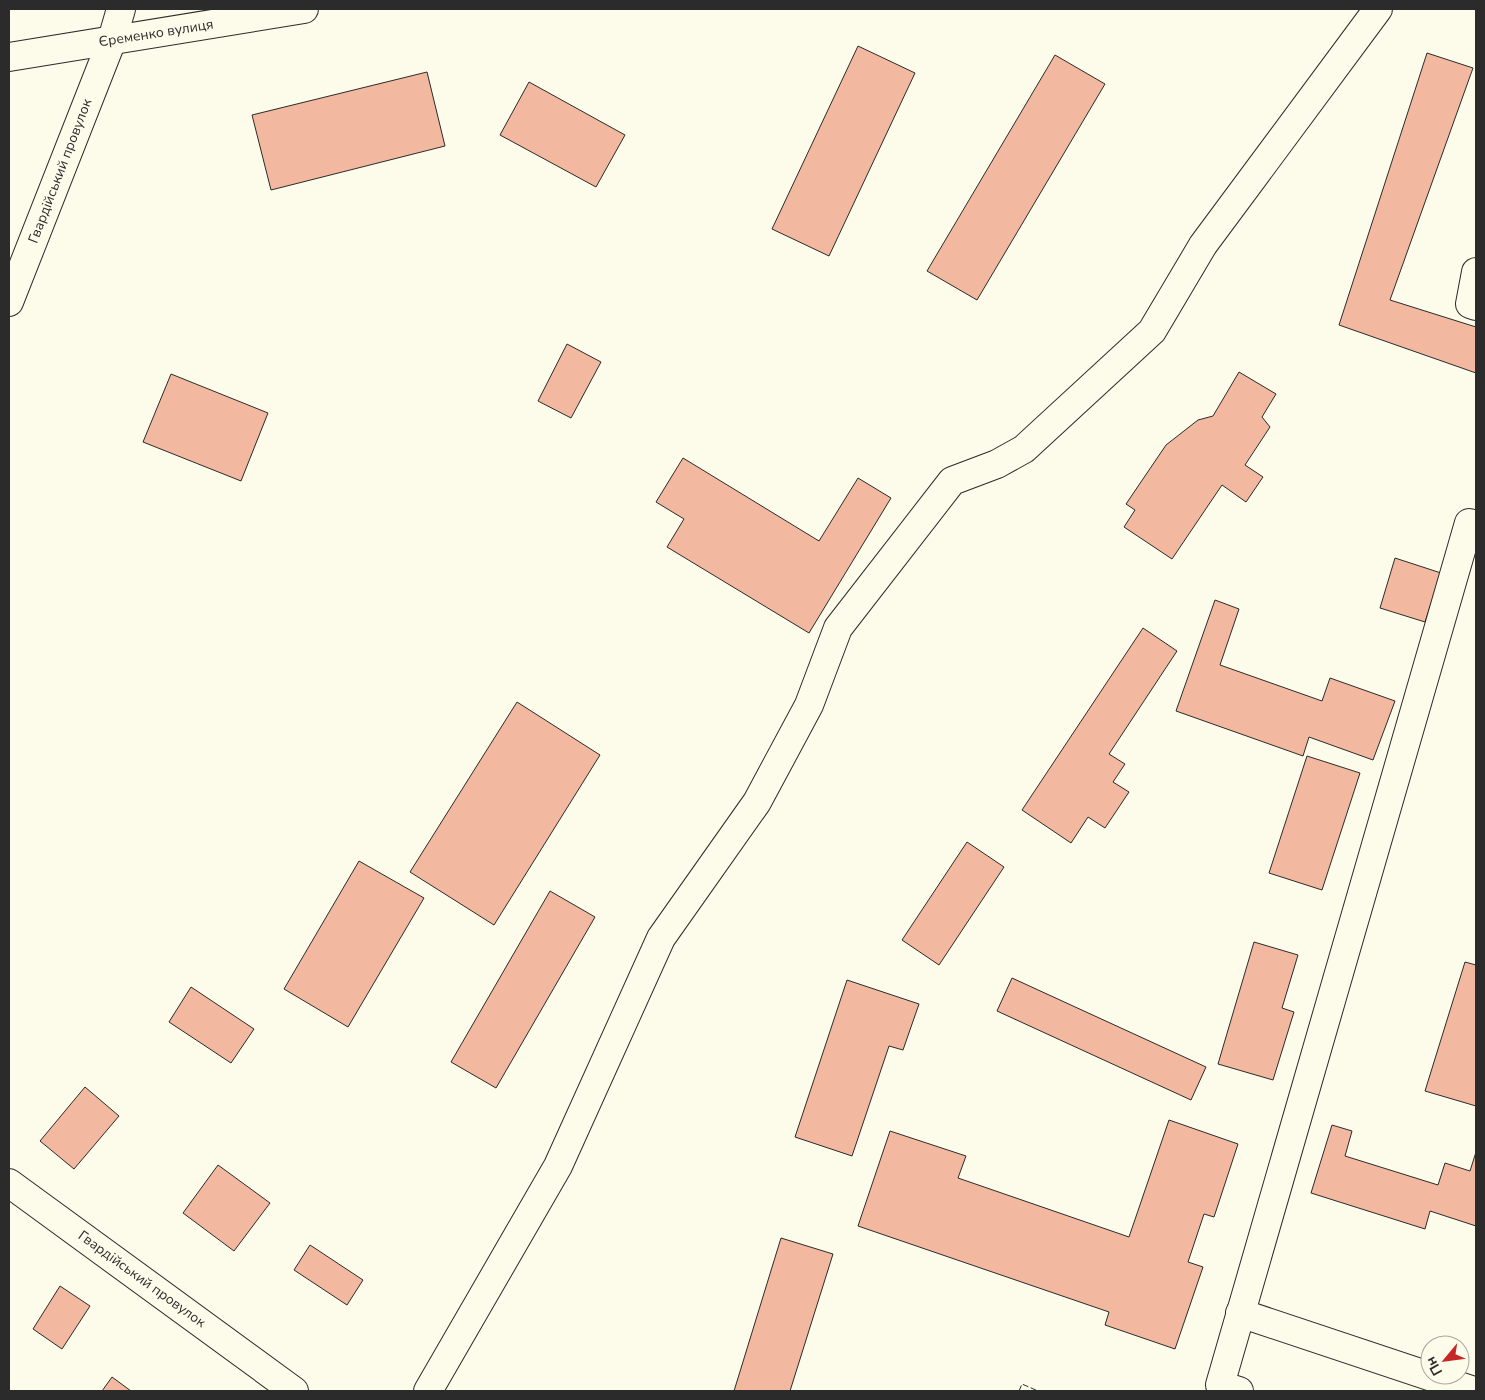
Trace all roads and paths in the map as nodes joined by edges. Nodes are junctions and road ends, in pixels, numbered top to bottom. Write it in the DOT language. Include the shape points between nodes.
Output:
graph roads {
  1 [pos="121,9"];
  2 [pos="304,9"];
  3 [pos="1378,9"];
  4 [pos="112,40"];
  5 [pos="9,57"];
  6 [pos="1476,272"];
  7 [pos="9,302"];
  8 [pos="1476,306"];
  9 [pos="1476,525"];
  10 [pos="9,1183"];
  11 [pos="1240,1313"];
  12 [pos="278,1386"];
  13 [pos="428,1391"];
  14 [pos="1239,1391"];
  15 [pos="1474,1391"];
  1 -- 4 [label="street, Гвардійський провулок"];
  2 -- 4 [label="street, Єременко вулиця"];
  3 -- 13 [label="street" via="1204,245 1152,331 1024,449 952,481 838,628 809,705 757,802 661,938 558,1166"];
  4 -- 5 [label="street, Єременко вулиця"];
  4 -- 7 [label="street, Гвардійський провулок"];
  6 -- 8 [label="street" via="1470,304"];
  9 -- 11 [label="street" via="1469,522"];
  10 -- 12 [label="street, Гвардійський провулок"];
  11 -- 14 [label="street" via="1220,1385"];
  11 -- 15 [label="street"];
}
